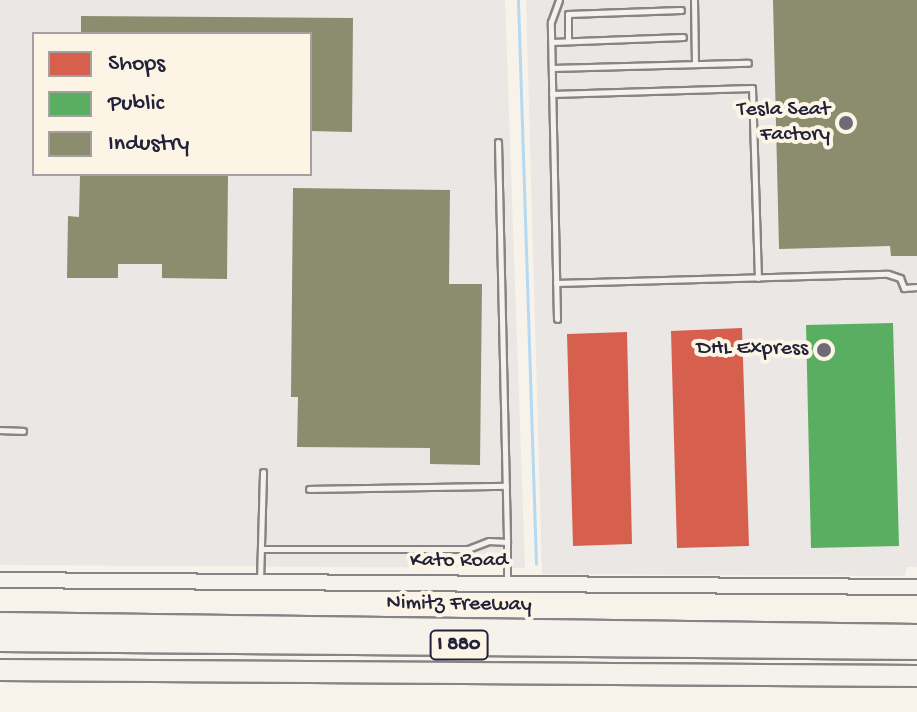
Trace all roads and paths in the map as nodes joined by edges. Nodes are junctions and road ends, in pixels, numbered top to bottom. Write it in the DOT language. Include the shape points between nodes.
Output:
graph roads {
  1 [pos="559,0"];
  2 [pos="694,0"];
  3 [pos="681,10"];
  4 [pos="683,37"];
  5 [pos="568,41"];
  6 [pos="552,42"];
  7 [pos="748,63"];
  8 [pos="695,64"];
  9 [pos="552,68"];
  10 [pos="552,94"];
  11 [pos="498,142"];
  12 [pos="758,278"];
  13 [pos="556,283"];
  14 [pos="917,287"];
  15 [pos="557,319"];
  16 [pos="0,430"];
  17 [pos="23,431"];
  18 [pos="263,472"];
  19 [pos="506,486"];
  20 [pos="309,489"];
  21 [pos="507,542"];
  22 [pos="261,549"];
  23 [pos="0,580"];
  24 [pos="260,582"];
  25 [pos="507,584"];
  26 [pos="917,587"];
  27 [pos="0,623"];
  28 [pos="917,635"];
  29 [pos="0,641"];
  30 [pos="917,649"];
  31 [pos="0,670"];
  32 [pos="917,676"];
  1 -- 6 [label="lane"];
  2 -- 8 [label="lane"];
  3 -- 5 [label="lane" via="568,14"];
  4 -- 5 [label="lane"];
  5 -- 6 [label="lane"];
  6 -- 9 [label="lane"];
  7 -- 8 [label="lane"];
  8 -- 9 [label="lane"];
  9 -- 10 [label="lane"];
  10 -- 12 [label="lane" via="752,88"];
  10 -- 13 [label="lane"];
  11 -- 19 [label="lane"];
  12 -- 13 [label="lane"];
  12 -- 14 [label="lane" via="888,274 900,278 904,288"];
  13 -- 15 [label="lane"];
  16 -- 17 [label="lane"];
  18 -- 22 [label="lane"];
  19 -- 20 [label="lane"];
  19 -- 21 [label="lane"];
  21 -- 22 [label="lane" via="489,541 468,549"];
  21 -- 25 [label="lane"];
  22 -- 24 [label="lane"];
  23 -- 24 [label="street, Kato Road"];
  24 -- 25 [label="street, Kato Road"];
  25 -- 26 [label="street, Kato Road"];
  27 -- 28 [label="highway, Nimitz Freeway / I 880"];
  29 -- 30 [label="highway, I 880"];
  31 -- 32 [label="highway, I 880"];
}
